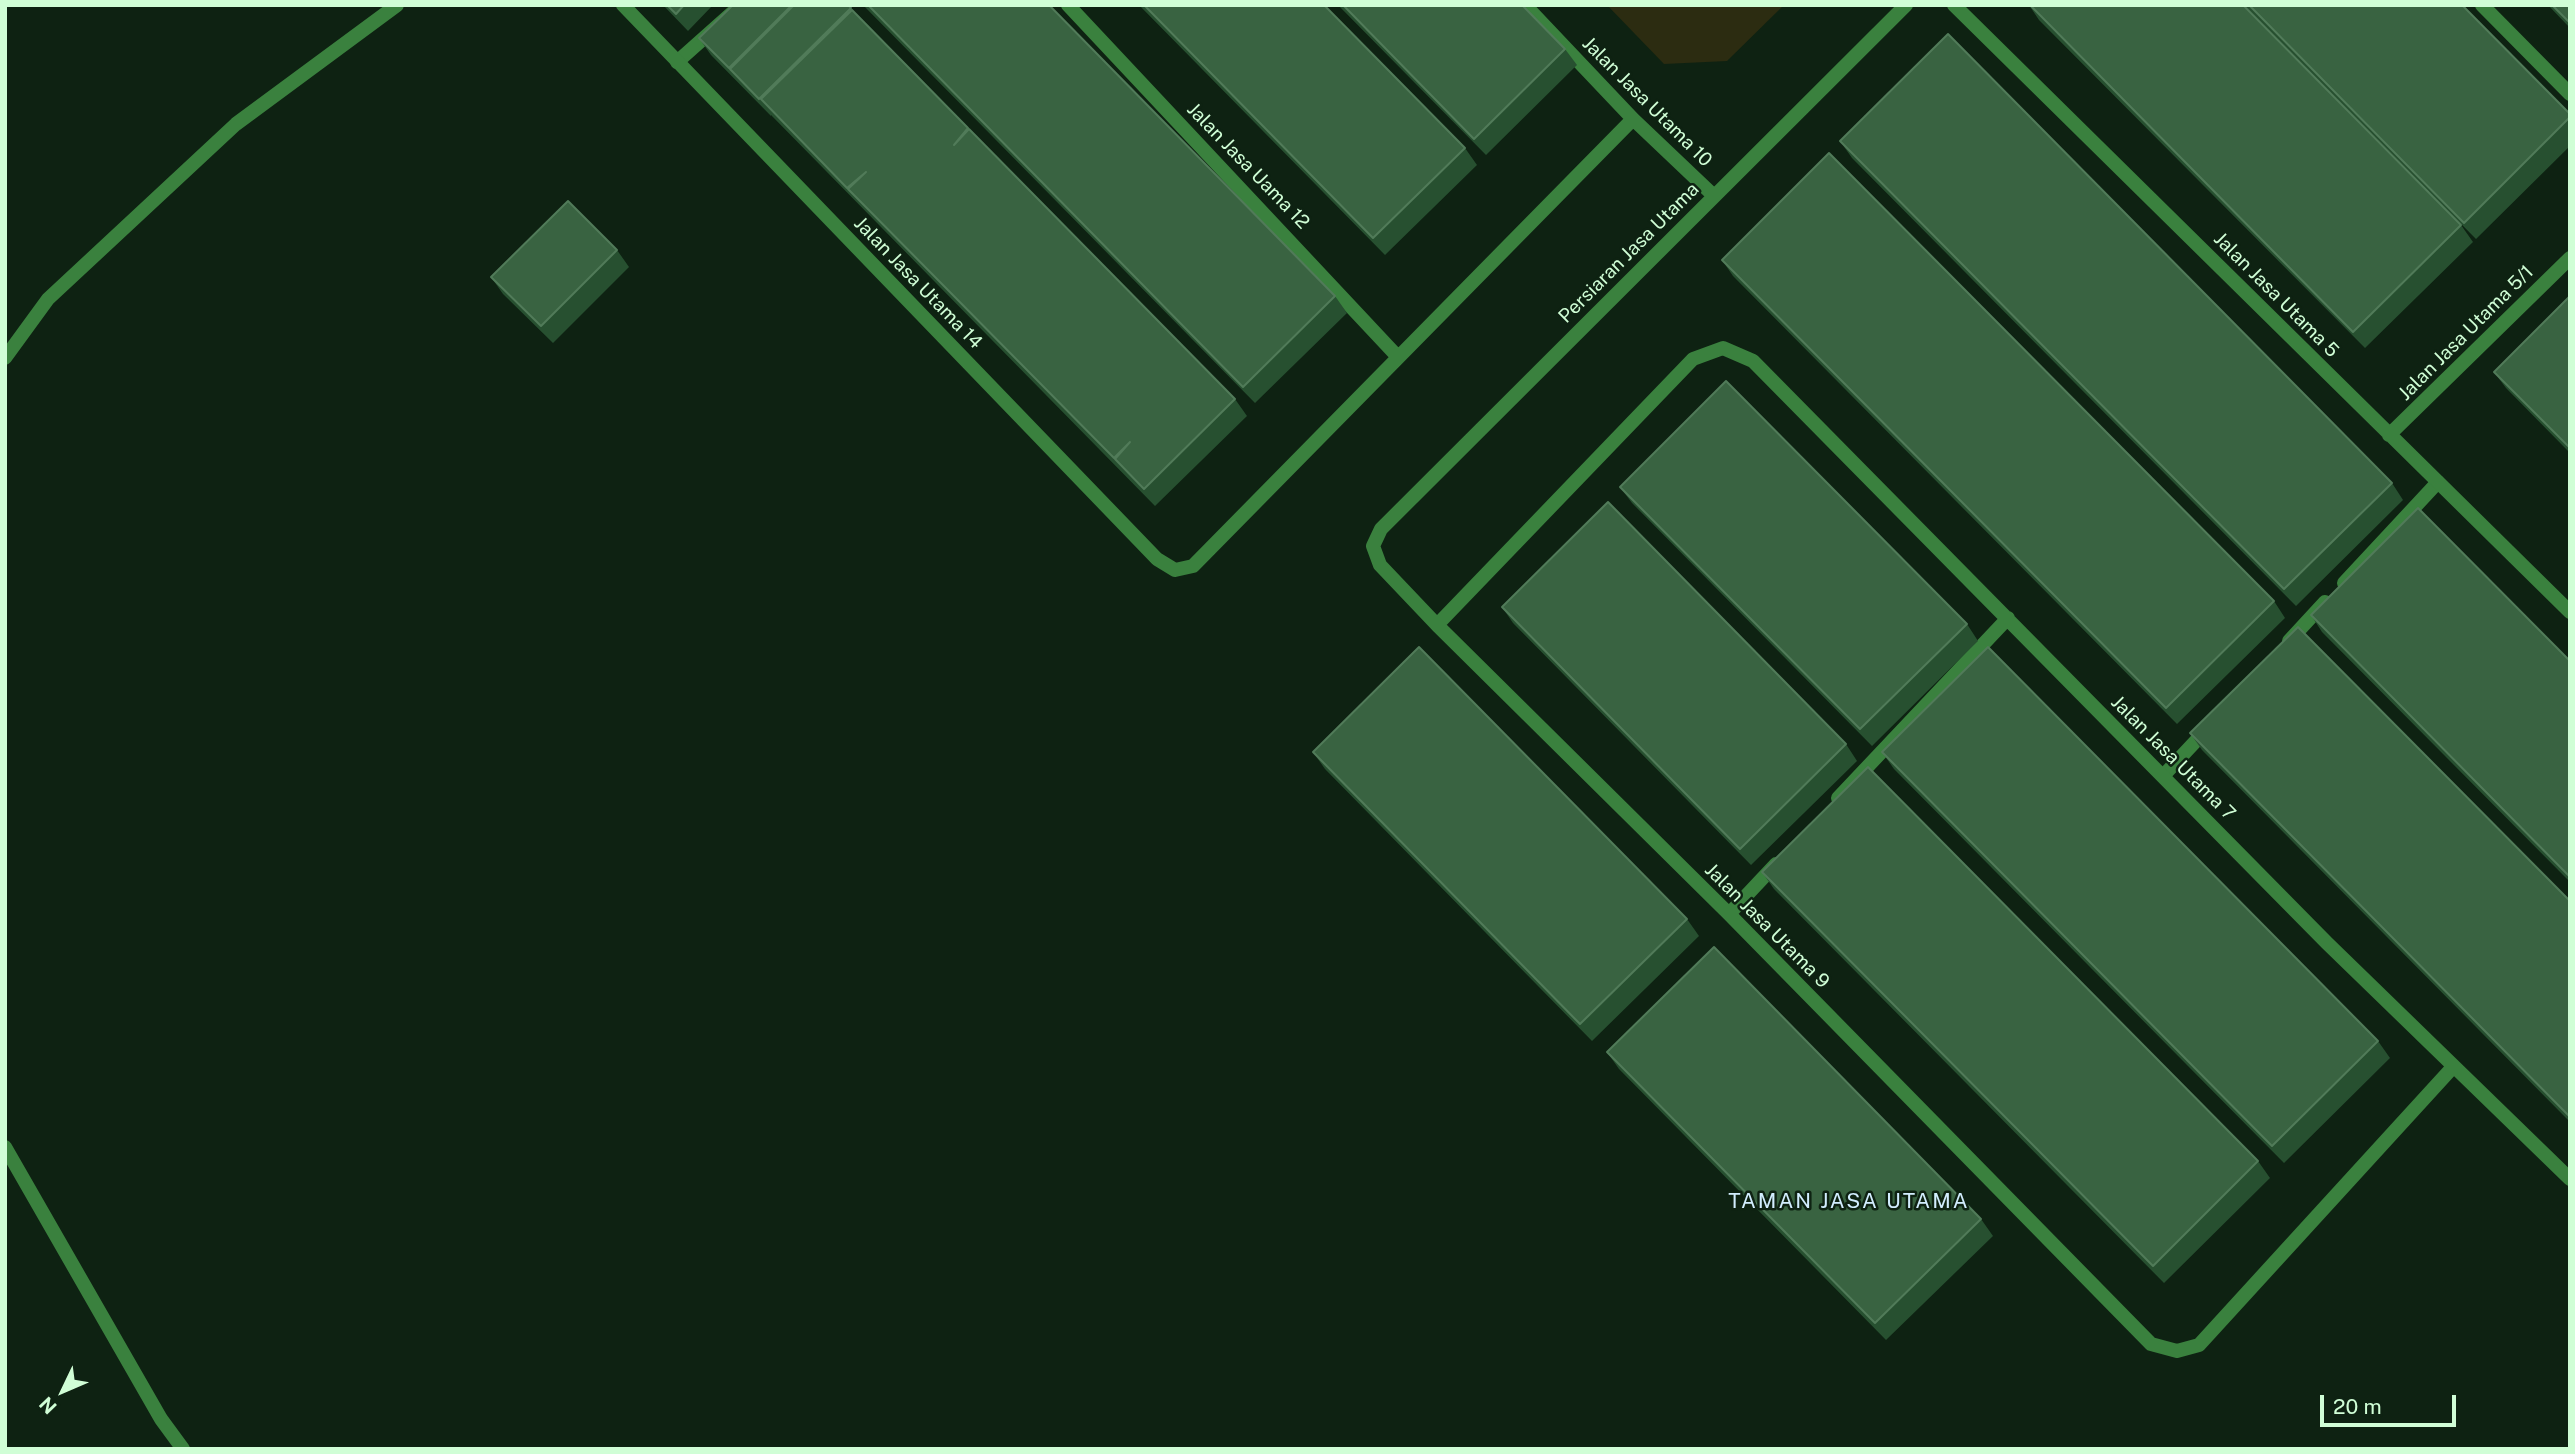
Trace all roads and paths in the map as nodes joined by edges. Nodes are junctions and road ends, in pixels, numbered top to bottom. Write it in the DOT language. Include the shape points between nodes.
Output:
graph roads {
  1 [pos="397,5"];
  2 [pos="623,5"];
  3 [pos="741,5"];
  4 [pos="1068,5"];
  5 [pos="1525,5"];
  6 [pos="1906,5"];
  7 [pos="1954,5"];
  8 [pos="2482,5"];
  9 [pos="677,62"];
  10 [pos="2570,94"];
  11 [pos="1633,119"];
  12 [pos="1713,195"];
  13 [pos="2570,258"];
  14 [pos="1397,356"];
  15 [pos="5,358"];
  16 [pos="2389,435"];
  17 [pos="2438,482"];
  18 [pos="1381,529"];
  19 [pos="2570,612"];
  20 [pos="2008,618"];
  21 [pos="1437,625"];
  22 [pos="2277,654"];
  23 [pos="2221,715"];
  24 [pos="2164,775"];
  25 [pos="1831,805"];
  26 [pos="1785,855"];
  27 [pos="1729,914"];
  28 [pos="2453,1067"];
  29 [pos="5,1147"];
  30 [pos="2570,1179"];
  31 [pos="183,1449"];
  1 -- 15 [label="street" via="236,124 48,299"];
  2 -- 9 [label="street, Jalan Jasa Utama 14"];
  3 -- 9 [label="street"];
  4 -- 14 [label="street, Jalan Jasa Uama 12"];
  5 -- 11 [label="street, Jalan Jasa Utama 10"];
  6 -- 12 [label="street, Persiaran Jasa Utama"];
  7 -- 16 [label="street, Jalan Jasa Utama 5"];
  8 -- 10 [label="street"];
  9 -- 14 [label="street, Jalan Jasa Utama 14" via="1157,559 1175,570 1193,566"];
  11 -- 12 [label="street, Jalan Jasa Utama 10"];
  11 -- 14 [label="street"];
  12 -- 18 [label="street, Persiaran Jasa Utama"];
  13 -- 16 [label="street, Jalan Jasa Utama 5/1"];
  16 -- 17 [label="street, Jalan Jasa Utama 5"];
  17 -- 19 [label="street, Jalan Jasa Utama 5"];
  17 -- 22 [label="street"];
  18 -- 21 [label="street, Jalan Jasa Utama 9" via="1373,546 1380,565"];
  20 -- 21 [label="street, Jalan Jasa Utama 7" via="1753,360 1723,348 1693,359"];
  20 -- 24 [label="street, Jalan Jasa Utama 7"];
  20 -- 25 [label="street"];
  21 -- 27 [label="street, Jalan Jasa Utama 9"];
  23 -- 24 [label="street"];
  24 -- 28 [label="street, Jalan Jasa Utama 7"];
  26 -- 27 [label="street"];
  27 -- 28 [label="street, Jalan Jasa Utama 9" via="2151,1344 2177,1351 2199,1345"];
  28 -- 30 [label="street, Jalan Jasa Utama 7"];
  29 -- 31 [label="street" via="160,1419"];
}
